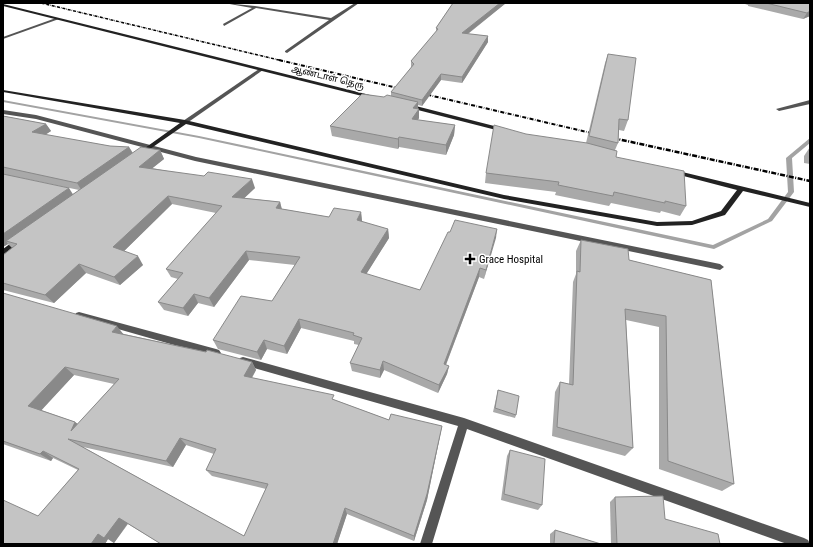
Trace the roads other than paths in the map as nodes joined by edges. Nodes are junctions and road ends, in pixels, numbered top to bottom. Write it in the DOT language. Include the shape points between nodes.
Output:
graph roads {
  1 [pos="226,3"];
  2 [pos="357,3"];
  3 [pos="3,5"];
  4 [pos="255,7"];
  5 [pos="57,19"];
  6 [pos="332,19"];
  7 [pos="224,26"];
  8 [pos="3,38"];
  9 [pos="287,52"];
  10 [pos="261,70"];
  11 [pos="3,91"];
  12 [pos="380,99"];
  13 [pos="810,102"];
  14 [pos="403,104"];
  15 [pos="779,109"];
  16 [pos="3,112"];
  17 [pos="185,122"];
  18 [pos="510,131"];
  19 [pos="150,146"];
  20 [pos="132,160"];
  21 [pos="664,170"];
  22 [pos="741,189"];
  23 [pos="810,204"];
  24 [pos="22,239"];
  25 [pos="3,253"];
  26 [pos="720,267"];
  27 [pos="72,313"];
  28 [pos="464,423"];
  29 [pos="426,544"];
  30 [pos="804,544"];
  1 -- 4 [label="street"];
  2 -- 6 [label="street"];
  3 -- 5 [label="street, ஆண்டாள் தெரு"];
  4 -- 6 [label="street"];
  4 -- 7 [label="street"];
  5 -- 8 [label="street"];
  5 -- 10 [label="street, ஆண்டாள் தெரு"];
  6 -- 9 [label="street"];
  10 -- 12 [label="street, ஆண்டாள் தெரு"];
  10 -- 17 [label="street"];
  11 -- 17 [label="street"];
  13 -- 15 [label="street"];
  14 -- 18 [label="street"];
  16 -- 19 [label="street" via="36,117"];
  17 -- 19 [label="street"];
  17 -- 22 [label="street" via="504,197 657,224 692,223 723,213"];
  19 -- 20 [label="street"];
  19 -- 26 [label="street" via="195,159"];
  21 -- 22 [label="street"];
  22 -- 23 [label="street"];
  24 -- 25 [label="street"];
  27 -- 28 [label="street"];
  28 -- 29 [label="street"];
  28 -- 30 [label="street"];
}
